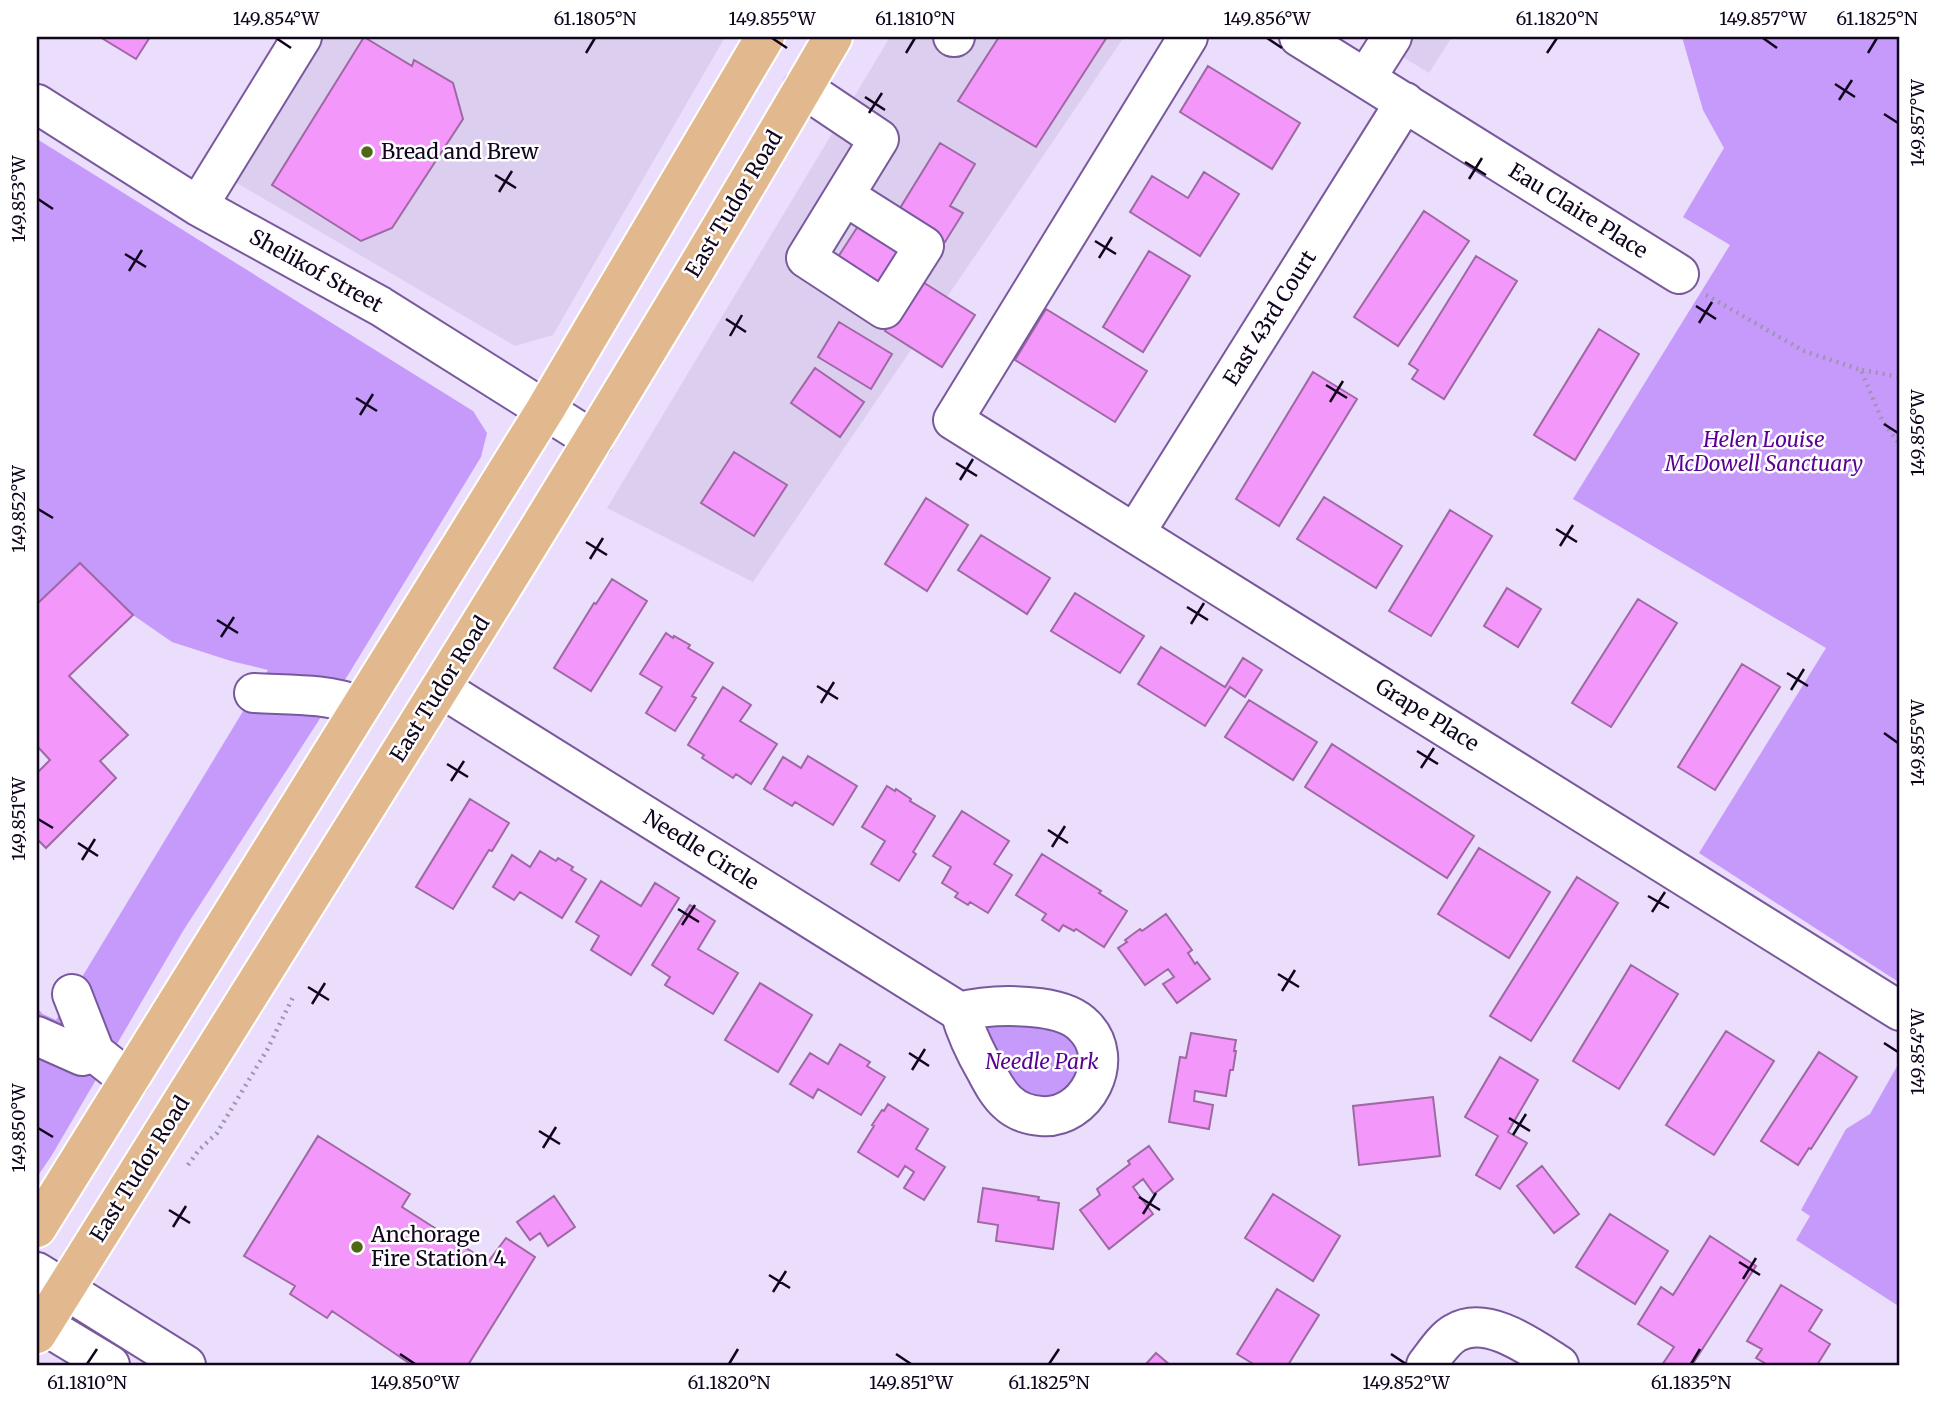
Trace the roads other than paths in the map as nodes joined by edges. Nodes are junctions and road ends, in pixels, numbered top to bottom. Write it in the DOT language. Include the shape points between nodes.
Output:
graph roads {
  1 [pos="302,37"];
  2 [pos="765,37"];
  3 [pos="833,37"];
  4 [pos="1188,37"];
  5 [pos="1299,37"];
  6 [pos="1392,37"];
  7 [pos="1366,78"];
  8 [pos="803,88"];
  9 [pos="1405,102"];
  10 [pos="37,104"];
  11 [pos="845,196"];
  12 [pos="198,206"];
  13 [pos="1679,274"];
  14 [pos="545,410"];
  15 [pos="593,440"];
  16 [pos="1135,533"];
  17 [pos="441,688"];
  18 [pos="254,693"];
  19 [pos="360,706"];
  20 [pos="72,994"];
  21 [pos="1900,1011"];
  22 [pos="960,1012"];
  23 [pos="37,1036"];
  24 [pos="94,1053"];
  25 [pos="129,1080"];
  26 [pos="37,1228"];
  27 [pos="51,1281"];
  28 [pos="39,1327"];
  29 [pos="110,1365"];
  30 [pos="186,1365"];
  31 [pos="1426,1365"];
  32 [pos="1559,1365"];
  1 -- 12 [label="street"];
  2 -- 14 [label="main road"];
  3 -- 8 [label="main road, East Tudor Road"];
  4 -- 16 [label="street, Grape Place" via="953,419"];
  5 -- 7 [label="street, Eau Claire Place"];
  6 -- 7 [label="street"];
  7 -- 9 [label="street, Eau Claire Place"];
  8 -- 11 [label="street" via="879,139"];
  8 -- 15 [label="main road, East Tudor Road"];
  9 -- 13 [label="street, Eau Claire Place"];
  9 -- 16 [label="street, East 43rd Court"];
  10 -- 12 [label="street, Shelikof Street"];
  12 -- 14 [label="street, Shelikof Street" via="380,306"];
  14 -- 15 [label="street, Shelikof Street"];
  14 -- 19 [label="main road"];
  15 -- 17 [label="main road, East Tudor Road"];
  16 -- 21 [label="street, Grape Place"];
  17 -- 22 [label="street, Needle Circle"];
  17 -- 27 [label="main road, East Tudor Road"];
  18 -- 19 [label="street" via="340,698"];
  19 -- 25 [label="main road"];
  20 -- 24 [label="street"];
  23 -- 24 [label="street" via="82,1056"];
  24 -- 25 [label="street"];
  25 -- 26 [label="main road"];
  27 -- 28 [label="main road, East Tudor Road"];
  27 -- 30 [label="street"];
  28 -- 29 [label="street"];
  31 -- 32 [label="street" via="1453,1334 1470,1327 1504,1332"];
}
